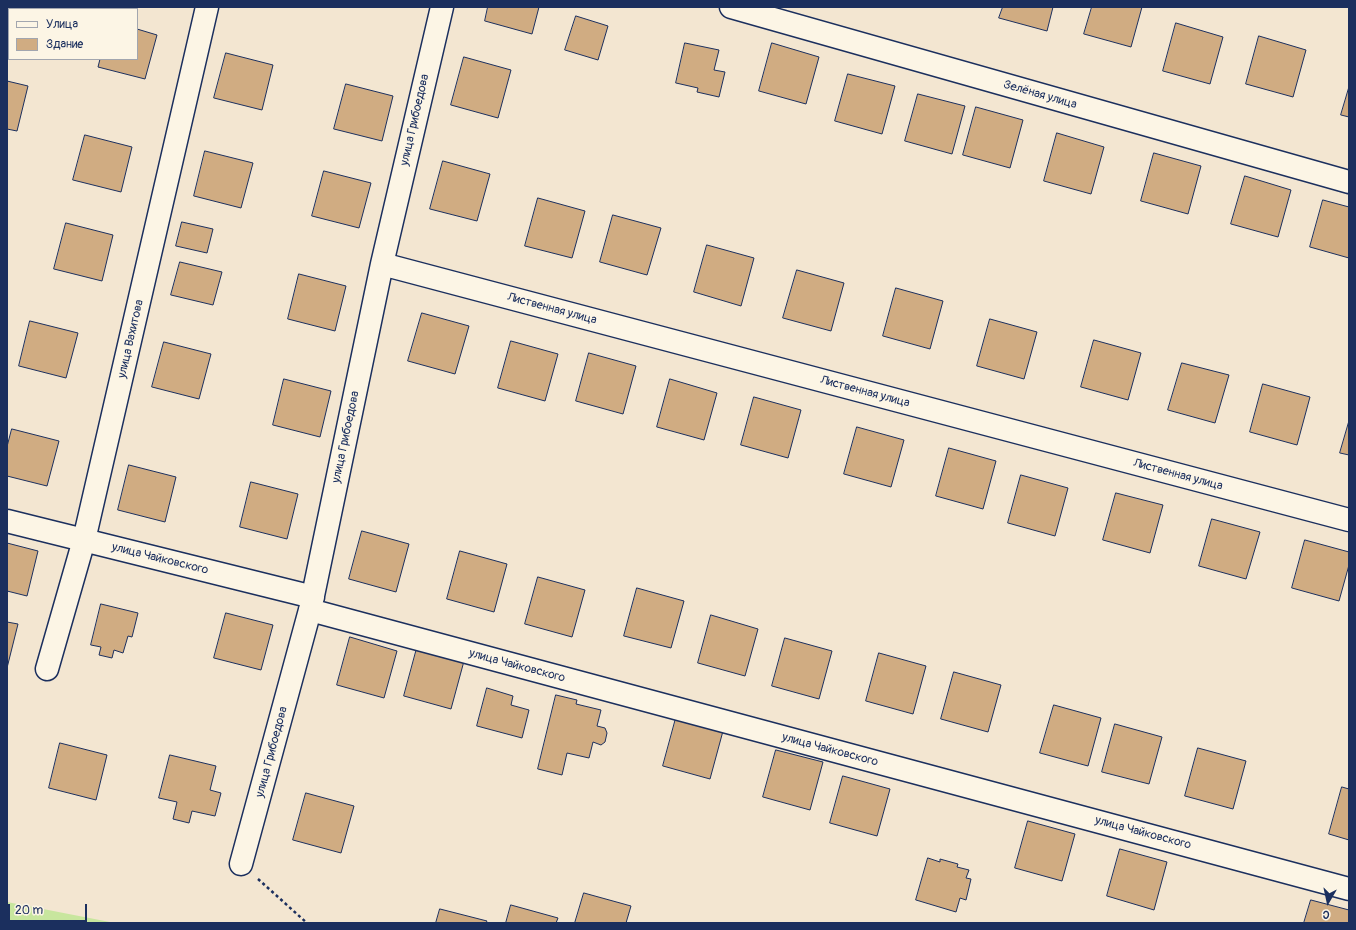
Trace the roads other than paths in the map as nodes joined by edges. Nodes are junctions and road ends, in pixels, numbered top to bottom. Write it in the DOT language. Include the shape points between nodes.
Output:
graph roads {
  1 [pos="207,7"];
  2 [pos="442,7"];
  3 [pos="730,7"];
  4 [pos="1349,182"];
  5 [pos="382,264"];
  6 [pos="1349,520"];
  7 [pos="7,521"];
  8 [pos="84,540"];
  9 [pos="312,604"];
  10 [pos="47,669"];
  11 [pos="241,864"];
  12 [pos="1349,889"];
  1 -- 8 [label="street, улица Вахитова"];
  2 -- 5 [label="street, улица Грибоедова"];
  3 -- 4 [label="street, Зелёная улица"];
  5 -- 6 [label="street, Лиственная улица"];
  5 -- 9 [label="street, улица Грибоедова"];
  7 -- 8 [label="street, улица Чайковского"];
  8 -- 9 [label="street, улица Чайковского"];
  8 -- 10 [label="street, улица Вахитова"];
  9 -- 11 [label="street, улица Грибоедова"];
  9 -- 12 [label="street, улица Чайковского"];
}
